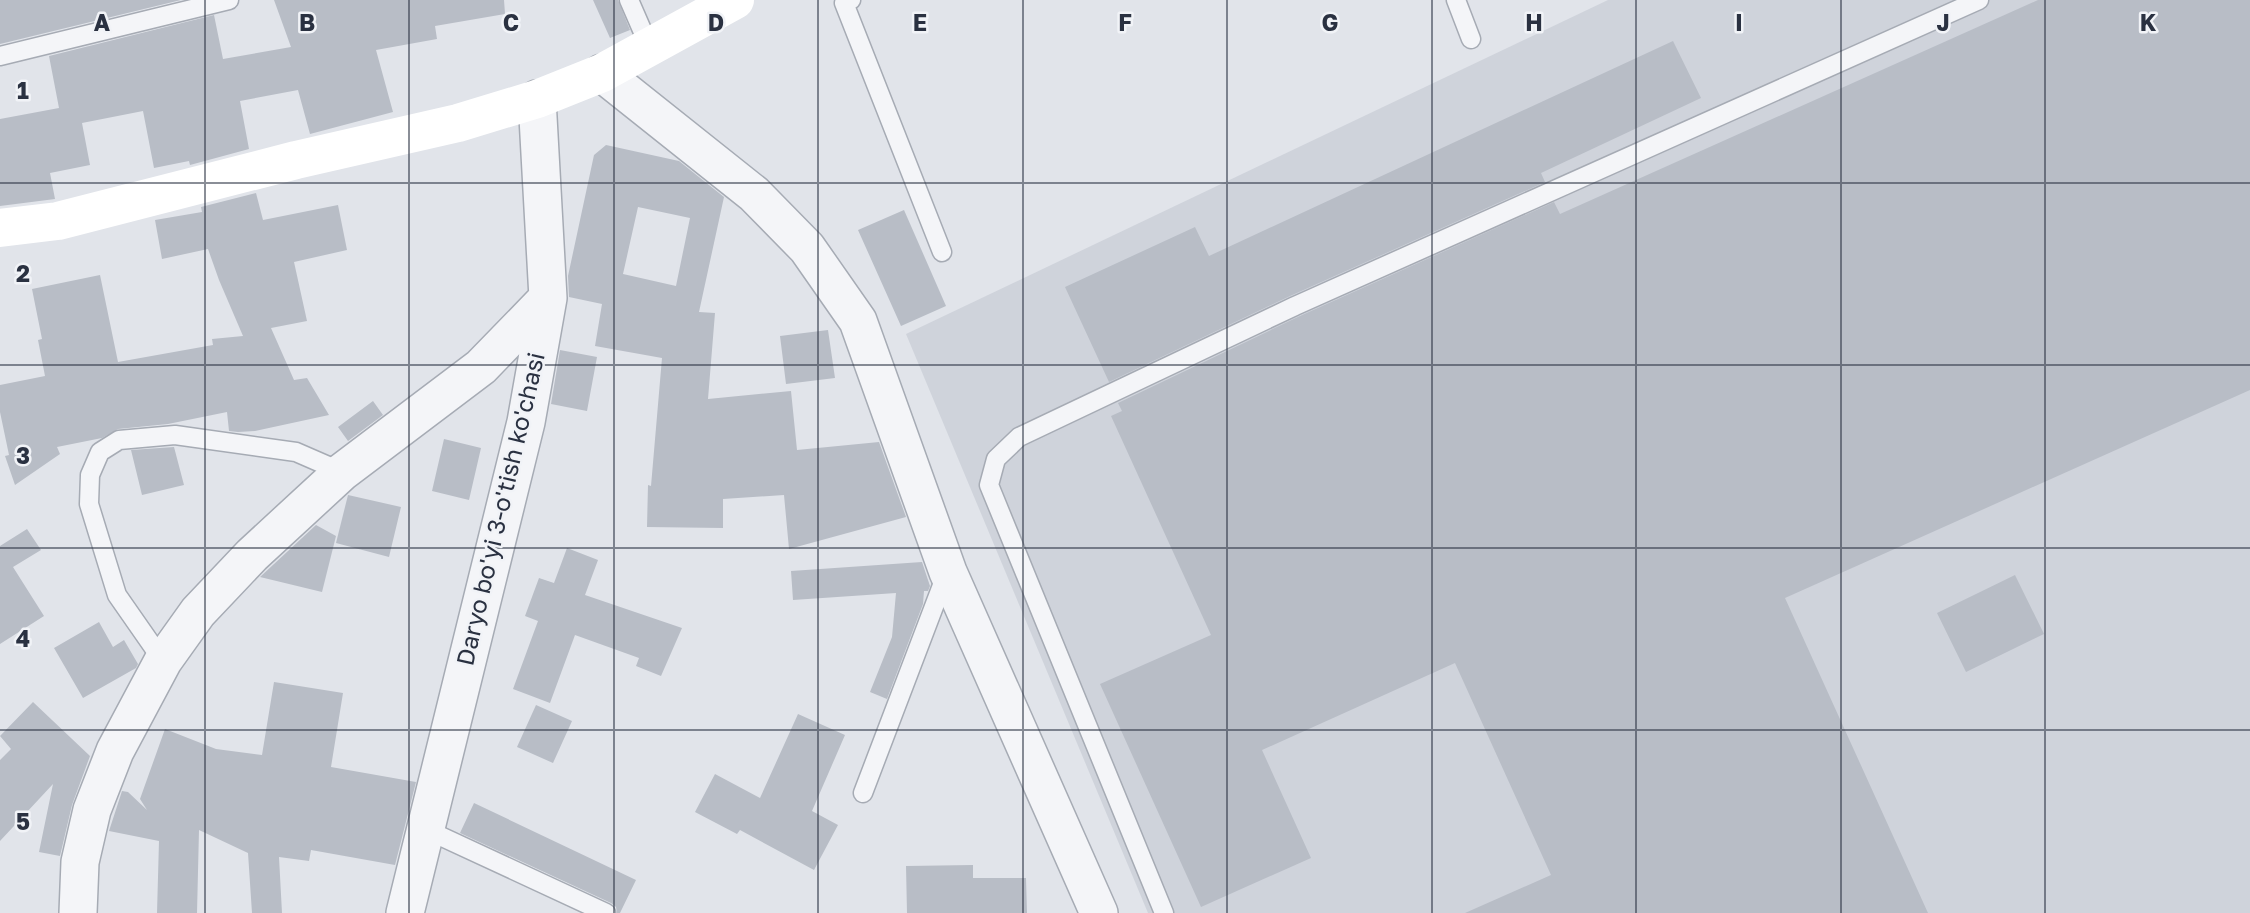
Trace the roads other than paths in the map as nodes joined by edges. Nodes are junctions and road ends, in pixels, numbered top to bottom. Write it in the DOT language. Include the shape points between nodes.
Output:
graph roads {
  1 [pos="229,0"];
  2 [pos="629,0"];
  3 [pos="736,0"];
  4 [pos="851,0"];
  5 [pos="1455,0"];
  6 [pos="1979,0"];
  7 [pos="1471,39"];
  8 [pos="649,46"];
  9 [pos="0,56"];
  10 [pos="602,73"];
  11 [pos="537,99"];
  12 [pos="0,228"];
  13 [pos="942,253"];
  14 [pos="548,298"];
  15 [pos="342,472"];
  16 [pos="948,572"];
  17 [pos="163,661"];
  18 [pos="863,793"];
  19 [pos="425,829"];
  20 [pos="78,913"];
  21 [pos="405,913"];
  22 [pos="606,913"];
  23 [pos="1099,913"];
  24 [pos="1164,913"];
  1 -- 9 [label="lane"];
  2 -- 8 [label="lane"];
  3 -- 8 [label="street"];
  4 -- 13 [label="lane" via="844,3"];
  5 -- 7 [label="lane"];
  6 -- 24 [label="lane" via="1295,306 1019,437 996,458 989,485"];
  8 -- 10 [label="street"];
  10 -- 11 [label="street"];
  10 -- 16 [label="street" via="754,194 807,248 858,321"];
  11 -- 12 [label="street" via="458,123 58,221"];
  11 -- 14 [label="street, Daryo bo'yi 3-o'tish ko'chasi"];
  14 -- 15 [label="street" via="481,367"];
  14 -- 19 [label="street, Daryo bo'yi 3-o'tish ko'chasi" via="526,422"];
  15 -- 17 [label="street" via="251,555 198,612"];
  15 -- 17 [label="lane" via="296,452 175,435 119,440 100,452 90,475 89,504 117,595"];
  16 -- 18 [label="lane"];
  16 -- 23 [label="street"];
  17 -- 20 [label="street" via="115,751 92,810 80,862"];
  19 -- 21 [label="street, Daryo bo'yi 3-o'tish ko'chasi"];
  19 -- 22 [label="lane"];
}
